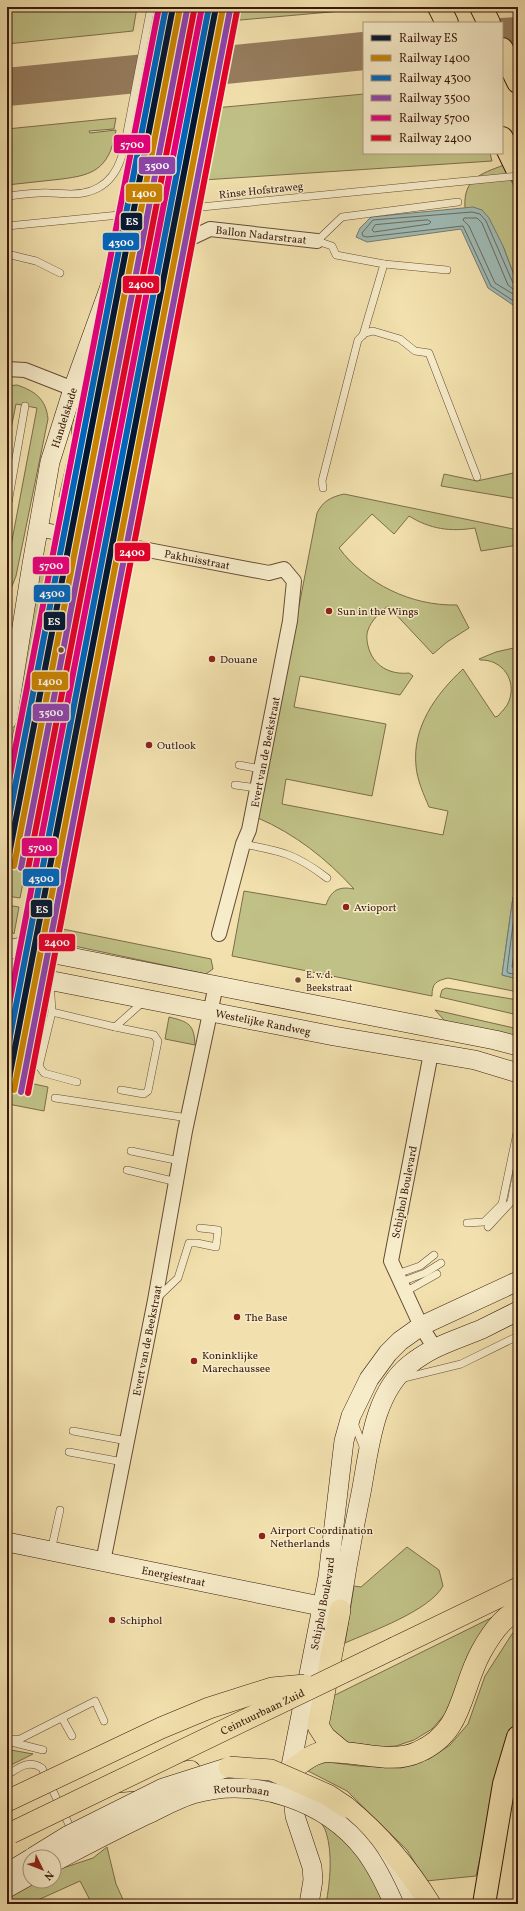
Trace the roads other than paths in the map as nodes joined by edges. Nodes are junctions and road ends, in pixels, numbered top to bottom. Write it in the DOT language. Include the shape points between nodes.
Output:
graph roads {
  1 [pos="151,7"];
  2 [pos="178,7"];
  3 [pos="200,7"];
  4 [pos="439,7"];
  5 [pos="482,7"];
  6 [pos="446,22"];
  7 [pos="489,22"];
  8 [pos="503,51"];
  9 [pos="518,82"];
  10 [pos="503,140"];
  11 [pos="518,171"];
  12 [pos="518,176"];
  13 [pos="7,196"];
  14 [pos="458,202"];
  15 [pos="7,226"];
  16 [pos="317,241"];
  17 [pos="7,254"];
  18 [pos="384,264"];
  19 [pos="447,270"];
  20 [pos="60,274"];
  21 [pos="363,335"];
  22 [pos="7,369"];
  23 [pos="73,389"];
  24 [pos="99,399"];
  25 [pos="25,406"];
  26 [pos="477,477"];
  27 [pos="323,488"];
  28 [pos="7,509"];
  29 [pos="38,530"];
  30 [pos="64,535"];
  31 [pos="124,546"];
  32 [pos="284,569"];
  33 [pos="7,720"];
  34 [pos="239,765"];
  35 [pos="261,769"];
  36 [pos="236,785"];
  37 [pos="257,788"];
  38 [pos="7,828"];
  39 [pos="244,844"];
  40 [pos="327,878"];
  41 [pos="219,934"];
  42 [pos="12,945"];
  43 [pos="7,972"];
  44 [pos="50,980"];
  45 [pos="216,985"];
  46 [pos="146,999"];
  47 [pos="210,1011"];
  48 [pos="52,1012"];
  49 [pos="115,1027"];
  50 [pos="518,1046"];
  51 [pos="431,1053"];
  52 [pos="518,1073"];
  53 [pos="77,1082"];
  54 [pos="121,1090"];
  55 [pos="55,1098"];
  56 [pos="188,1118"];
  57 [pos="518,1128"];
  58 [pos="131,1151"];
  59 [pos="180,1161"];
  60 [pos="518,1166"];
  61 [pos="127,1170"];
  62 [pos="177,1182"];
  63 [pos="467,1223"];
  64 [pos="488,1227"];
  65 [pos="200,1228"];
  66 [pos="434,1255"];
  67 [pos="441,1263"];
  68 [pos="437,1274"];
  69 [pos="518,1281"];
  70 [pos="401,1283"];
  71 [pos="156,1300"];
  72 [pos="518,1311"];
  73 [pos="421,1326"];
  74 [pos="518,1336"];
  75 [pos="434,1347"];
  76 [pos="396,1380"];
  77 [pos="351,1416"];
  78 [pos="73,1431"];
  79 [pos="127,1441"];
  80 [pos="68,1452"];
  81 [pos="367,1456"];
  82 [pos="123,1462"];
  83 [pos="60,1510"];
  84 [pos="7,1542"];
  85 [pos="51,1551"];
  86 [pos="103,1562"];
  87 [pos="518,1588"];
  88 [pos="332,1608"];
  89 [pos="518,1608"];
  90 [pos="318,1684"];
  91 [pos="62,1718"];
  92 [pos="104,1721"];
  93 [pos="72,1736"];
  94 [pos="518,1737"];
  95 [pos="7,1740"];
  96 [pos="43,1750"];
  97 [pos="342,1752"];
  98 [pos="229,1767"];
  99 [pos="290,1771"];
  100 [pos="7,1775"];
  101 [pos="116,1782"];
  102 [pos="7,1801"];
  103 [pos="346,1807"];
  104 [pos="7,1835"];
  105 [pos="78,1842"];
  106 [pos="46,1849"];
  107 [pos="62,1858"];
  108 [pos="22,1864"];
  109 [pos="7,1873"];
  110 [pos="22,1880"];
  111 [pos="7,1888"];
  112 [pos="309,1904"];
  113 [pos="394,1904"];
  114 [pos="410,1904"];
  115 [pos="430,1904"];
  116 [pos="484,1904"];
  1 -- 13 [label="lane" via="120,166 112,177 99,187 79,194"];
  2 -- 23 [label="street, Handelskade" via="137,210"];
  3 -- 24 [label="street" via="163,203 144,272"];
  4 -- 6 [label="highway"];
  5 -- 7 [label="highway"];
  8 -- 9 [label="highway"];
  10 -- 11 [label="highway"];
  12 -- 15 [label="lane, Rinse Hofstraweg, bridge"];
  14 -- 16 [label="lane" via="342,217"];
  16 -- 18 [label="lane" via="332,246 336,255"];
  16 -- 31 [label="street, Ballon Nadarstraat" via="210,229 191,238 184,248 147,358 127,462 133,496"];
  17 -- 20 [label="lane" via="36,261"];
  18 -- 19 [label="lane"];
  18 -- 21 [label="lane"];
  21 -- 26 [label="lane" via="374,331 400,339 415,351 429,353"];
  21 -- 27 [label="lane" via="358,340 322,481"];
  22 -- 23 [label="street" via="25,370"];
  23 -- 24 [label="street"];
  23 -- 29 [label="street, Handelskade" via="50,462"];
  24 -- 30 [label="street" via="83,440"];
  25 -- 28 [label="lane"];
  29 -- 30 [label="street, Pakhuisstraat"];
  29 -- 33 [label="street, Handelskade"];
  30 -- 31 [label="street, Pakhuisstraat"];
  30 -- 38 [label="street"];
  31 -- 32 [label="street, Pakhuisstraat" via="269,573"];
  32 -- 35 [label="street, Evert van de Beekstraat" via="294,581 290,621"];
  34 -- 35 [label="lane"];
  35 -- 37 [label="street, Evert van de Beekstraat"];
  36 -- 37 [label="lane"];
  37 -- 39 [label="street, Evert van de Beekstraat"];
  39 -- 40 [label="lane" via="292,855"];
  39 -- 41 [label="street, Evert van de Beekstraat"];
  42 -- 45 [label="street"];
  43 -- 44 [label="street, Westelijke Randweg"];
  44 -- 46 [label="street, Westelijke Randweg"];
  44 -- 48 [label="lane"];
  45 -- 47 [label="street, Evert van de Beekstraat"];
  45 -- 50 [label="street"];
  46 -- 47 [label="street, Westelijke Randweg"];
  46 -- 49 [label="lane"];
  47 -- 51 [label="street, Westelijke Randweg"];
  47 -- 56 [label="street, Evert van de Beekstraat"];
  48 -- 49 [label="lane"];
  48 -- 53 [label="lane" via="39,1066 44,1073"];
  49 -- 54 [label="lane" via="154,1035 158,1041 148,1091 144,1094"];
  51 -- 52 [label="street, Westelijke Randweg" via="475,1060"];
  51 -- 70 [label="street, Schiphol Boulevard" via="391,1261"];
  55 -- 56 [label="lane"];
  56 -- 59 [label="street, Evert van de Beekstraat"];
  57 -- 63 [label="lane" via="502,1204 484,1222"];
  58 -- 59 [label="lane"];
  59 -- 62 [label="street, Evert van de Beekstraat"];
  60 -- 64 [label="lane" via="511,1202"];
  61 -- 62 [label="lane"];
  62 -- 71 [label="street, Evert van de Beekstraat"];
  65 -- 71 [label="lane" via="218,1230 216,1247 189,1243 178,1278"];
  66 -- 70 [label="lane"];
  67 -- 70 [label="lane"];
  68 -- 70 [label="lane"];
  69 -- 73 [label="street, Schiphol Boulevard"];
  70 -- 73 [label="street, Schiphol Boulevard"];
  71 -- 79 [label="street, Evert van de Beekstraat"];
  72 -- 75 [label="street, Schiphol Boulevard"];
  73 -- 75 [label="street, Schiphol Boulevard"];
  73 -- 77 [label="street, Schiphol Boulevard" via="400,1341 378,1366"];
  74 -- 76 [label="lane" via="461,1364"];
  75 -- 76 [label="street, Schiphol Boulevard" via="408,1365"];
  76 -- 81 [label="street, Schiphol Boulevard" via="383,1402"];
  77 -- 81 [label="lane"];
  77 -- 88 [label="street, Schiphol Boulevard" via="344,1441 332,1556"];
  78 -- 79 [label="lane"];
  79 -- 82 [label="street, Evert van de Beekstraat"];
  80 -- 82 [label="lane"];
  81 -- 88 [label="street, Schiphol Boulevard" via="347,1561"];
  82 -- 86 [label="street, Evert van de Beekstraat"];
  83 -- 85 [label="lane"];
  84 -- 85 [label="street, Energiestraat"];
  85 -- 86 [label="street, Energiestraat"];
  86 -- 88 [label="street, Energiestraat"];
  87 -- 90 [label="main road, Ceintuurbaan Zuid, bridge"];
  88 -- 97 [label="main road" via="318,1726 325,1738"];
  88 -- 99 [label="street, Schiphol Boulevard"];
  89 -- 97 [label="main road" via="489,1637 470,1674 458,1714 446,1732 432,1744 418,1753 401,1757"];
  90 -- 101 [label="main road, Ceintuurbaan Zuid, bridge"];
  90 -- 102 [label="main road, bridge" via="272,1688 209,1708"];
  91 -- 92 [label="lane" via="95,1701"];
  91 -- 93 [label="lane"];
  91 -- 95 [label="lane" via="20,1739"];
  94 -- 116 [label="highway" via="504,1784"];
  95 -- 96 [label="lane"];
  97 -- 99 [label="main road" via="320,1752"];
  98 -- 101 [label="main road, Retourbaan, bridge" via="201,1768 163,1778"];
  98 -- 103 [label="main road, Retourbaan, bridge" via="271,1770 328,1795"];
  98 -- 106 [label="street, bridge" via="163,1788"];
  99 -- 112 [label="street, Schiphol Boulevard" via="294,1810 312,1867 313,1880"];
  100 -- 105 [label="lane" via="27,1763 35,1763 42,1768"];
  101 -- 104 [label="main road, Ceintuurbaan Zuid, bridge"];
  103 -- 114 [label="street, Retourbaan" via="388,1864"];
  103 -- 115 [label="main road, Retourbaan" via="397,1856"];
  107 -- 113 [label="street, Retourbaan, bridge" via="192,1794 228,1788 250,1789 294,1798 345,1829 365,1851"];
  108 -- 109 [label="street"];
  110 -- 111 [label="street"];
}
